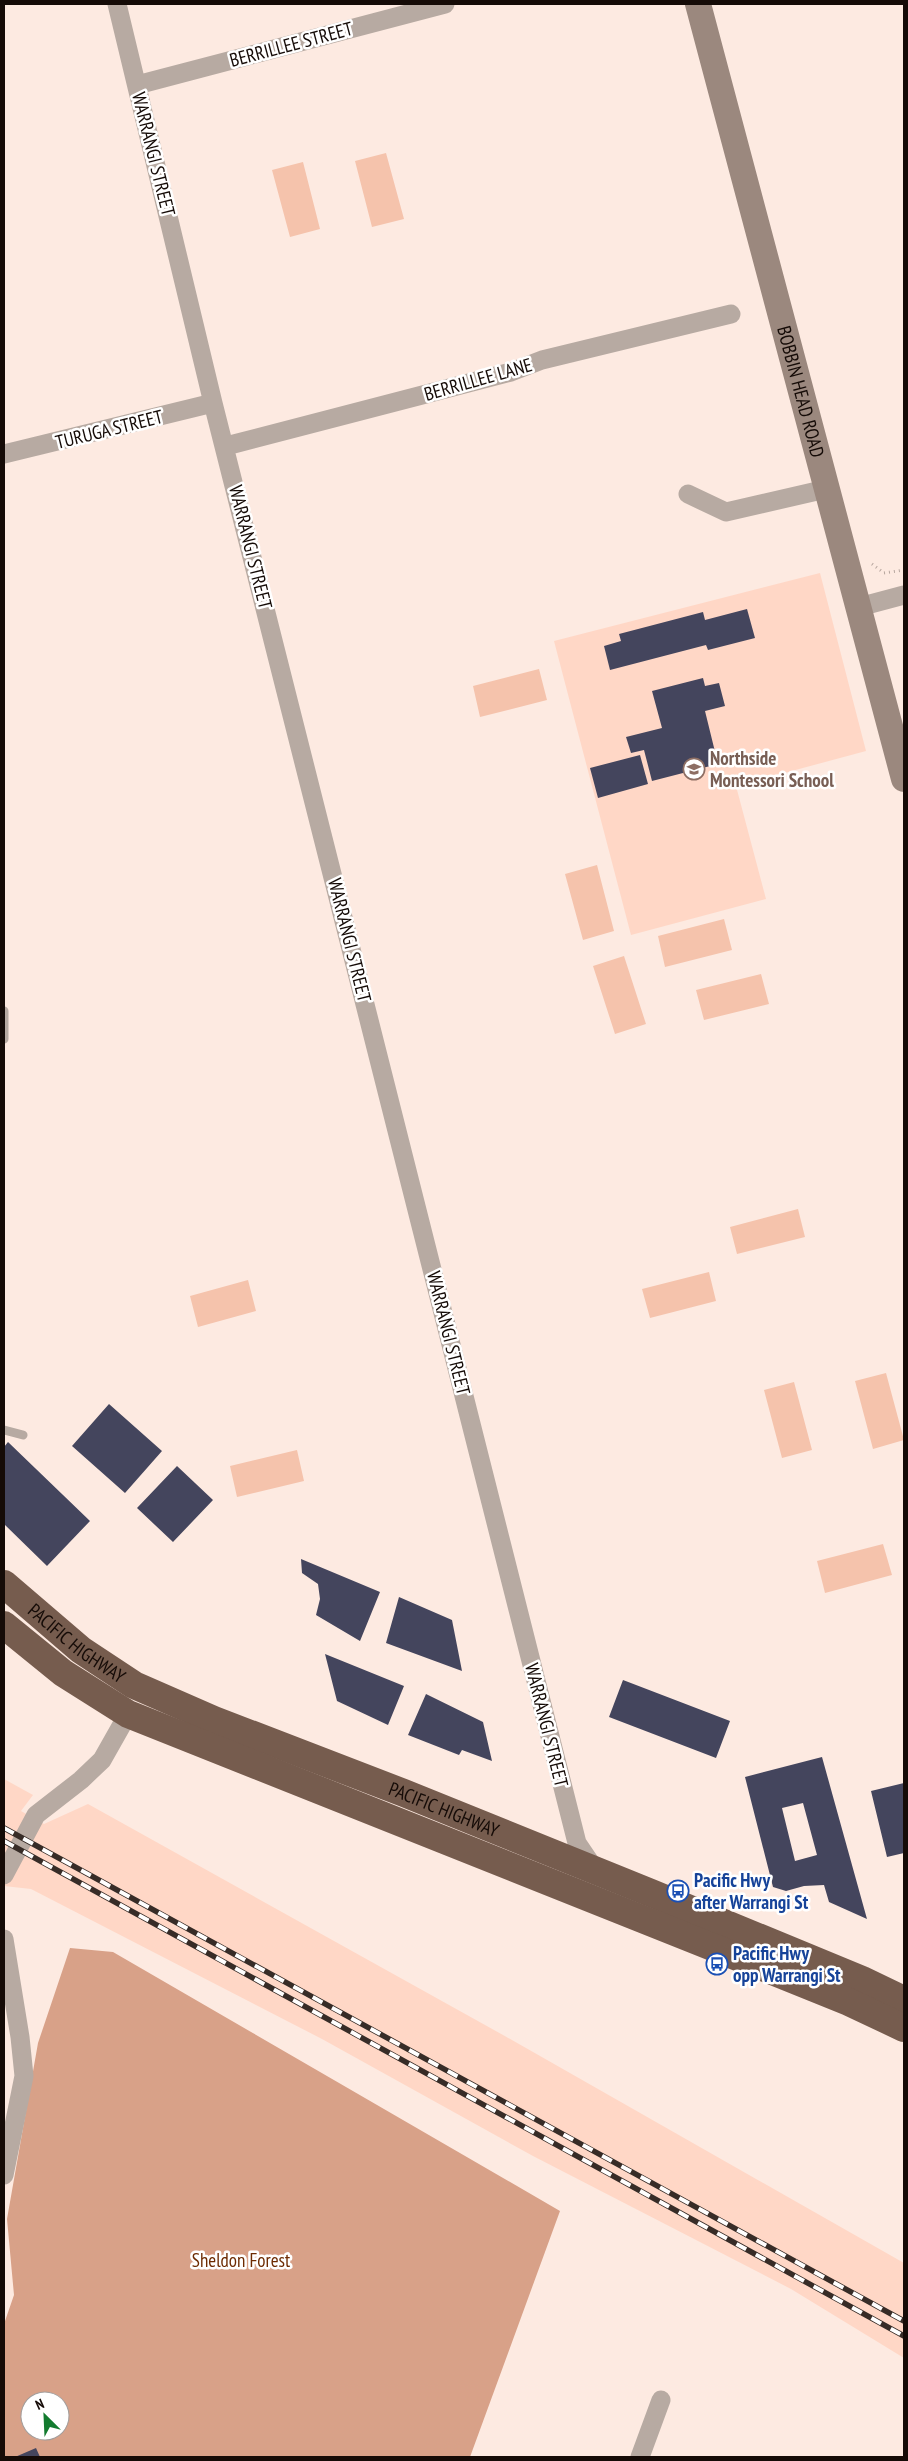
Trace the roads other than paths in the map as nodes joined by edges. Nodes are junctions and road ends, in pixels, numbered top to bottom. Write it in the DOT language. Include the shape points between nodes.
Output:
graph roads {
  1 [pos="117,4"];
  2 [pos="445,4"];
  3 [pos="698,4"];
  4 [pos="137,85"];
  5 [pos="731,314"];
  6 [pos="214,403"];
  7 [pos="226,446"];
  8 [pos="4,454"];
  9 [pos="826,489"];
  10 [pos="688,494"];
  11 [pos="904,595"];
  12 [pos="859,607"];
  13 [pos="904,779"];
  14 [pos="4,1011"];
  15 [pos="4,1039"];
  16 [pos="4,1430"];
  17 [pos="23,1434"];
  18 [pos="4,1584"];
  19 [pos="4,1625"];
  20 [pos="128,1714"];
  21 [pos="596,1871"];
  22 [pos="4,1874"];
  23 [pos="4,1938"];
  24 [pos="904,2000"];
  25 [pos="904,2028"];
  26 [pos="9,2117"];
  27 [pos="4,2175"];
  28 [pos="660,2400"];
  29 [pos="640,2457"];
  1 -- 4 [label="street, WARRANGI STREET"];
  2 -- 4 [label="street, BERRILLEE STREET"];
  3 -- 9 [label="main road, BOBBIN HEAD ROAD"];
  4 -- 6 [label="street, WARRANGI STREET"];
  5 -- 7 [label="street, BERRILLEE LANE" via="542,360 511,372"];
  6 -- 7 [label="street, WARRANGI STREET"];
  6 -- 8 [label="street, TURUGA STREET"];
  7 -- 21 [label="street, WARRANGI STREET" via="577,1843"];
  9 -- 10 [label="street" via="726,512"];
  9 -- 12 [label="main road, BOBBIN HEAD ROAD"];
  11 -- 12 [label="street"];
  12 -- 13 [label="main road, BOBBIN HEAD ROAD"];
  14 -- 15 [label="lane"];
  16 -- 17 [label="lane"];
  18 -- 21 [label="highway, PACIFIC HIGHWAY" via="81,1650 134,1685 214,1720"];
  19 -- 20 [label="highway, PACIFIC HIGHWAY" via="63,1673"];
  20 -- 22 [label="street" via="102,1760 36,1815"];
  20 -- 25 [label="highway, PACIFIC HIGHWAY" via="738,1957"];
  21 -- 24 [label="highway, PACIFIC HIGHWAY" via="815,1960"];
  23 -- 26 [label="street" via="24,2076"];
  26 -- 27 [label="street"];
  28 -- 29 [label="street"];
}
